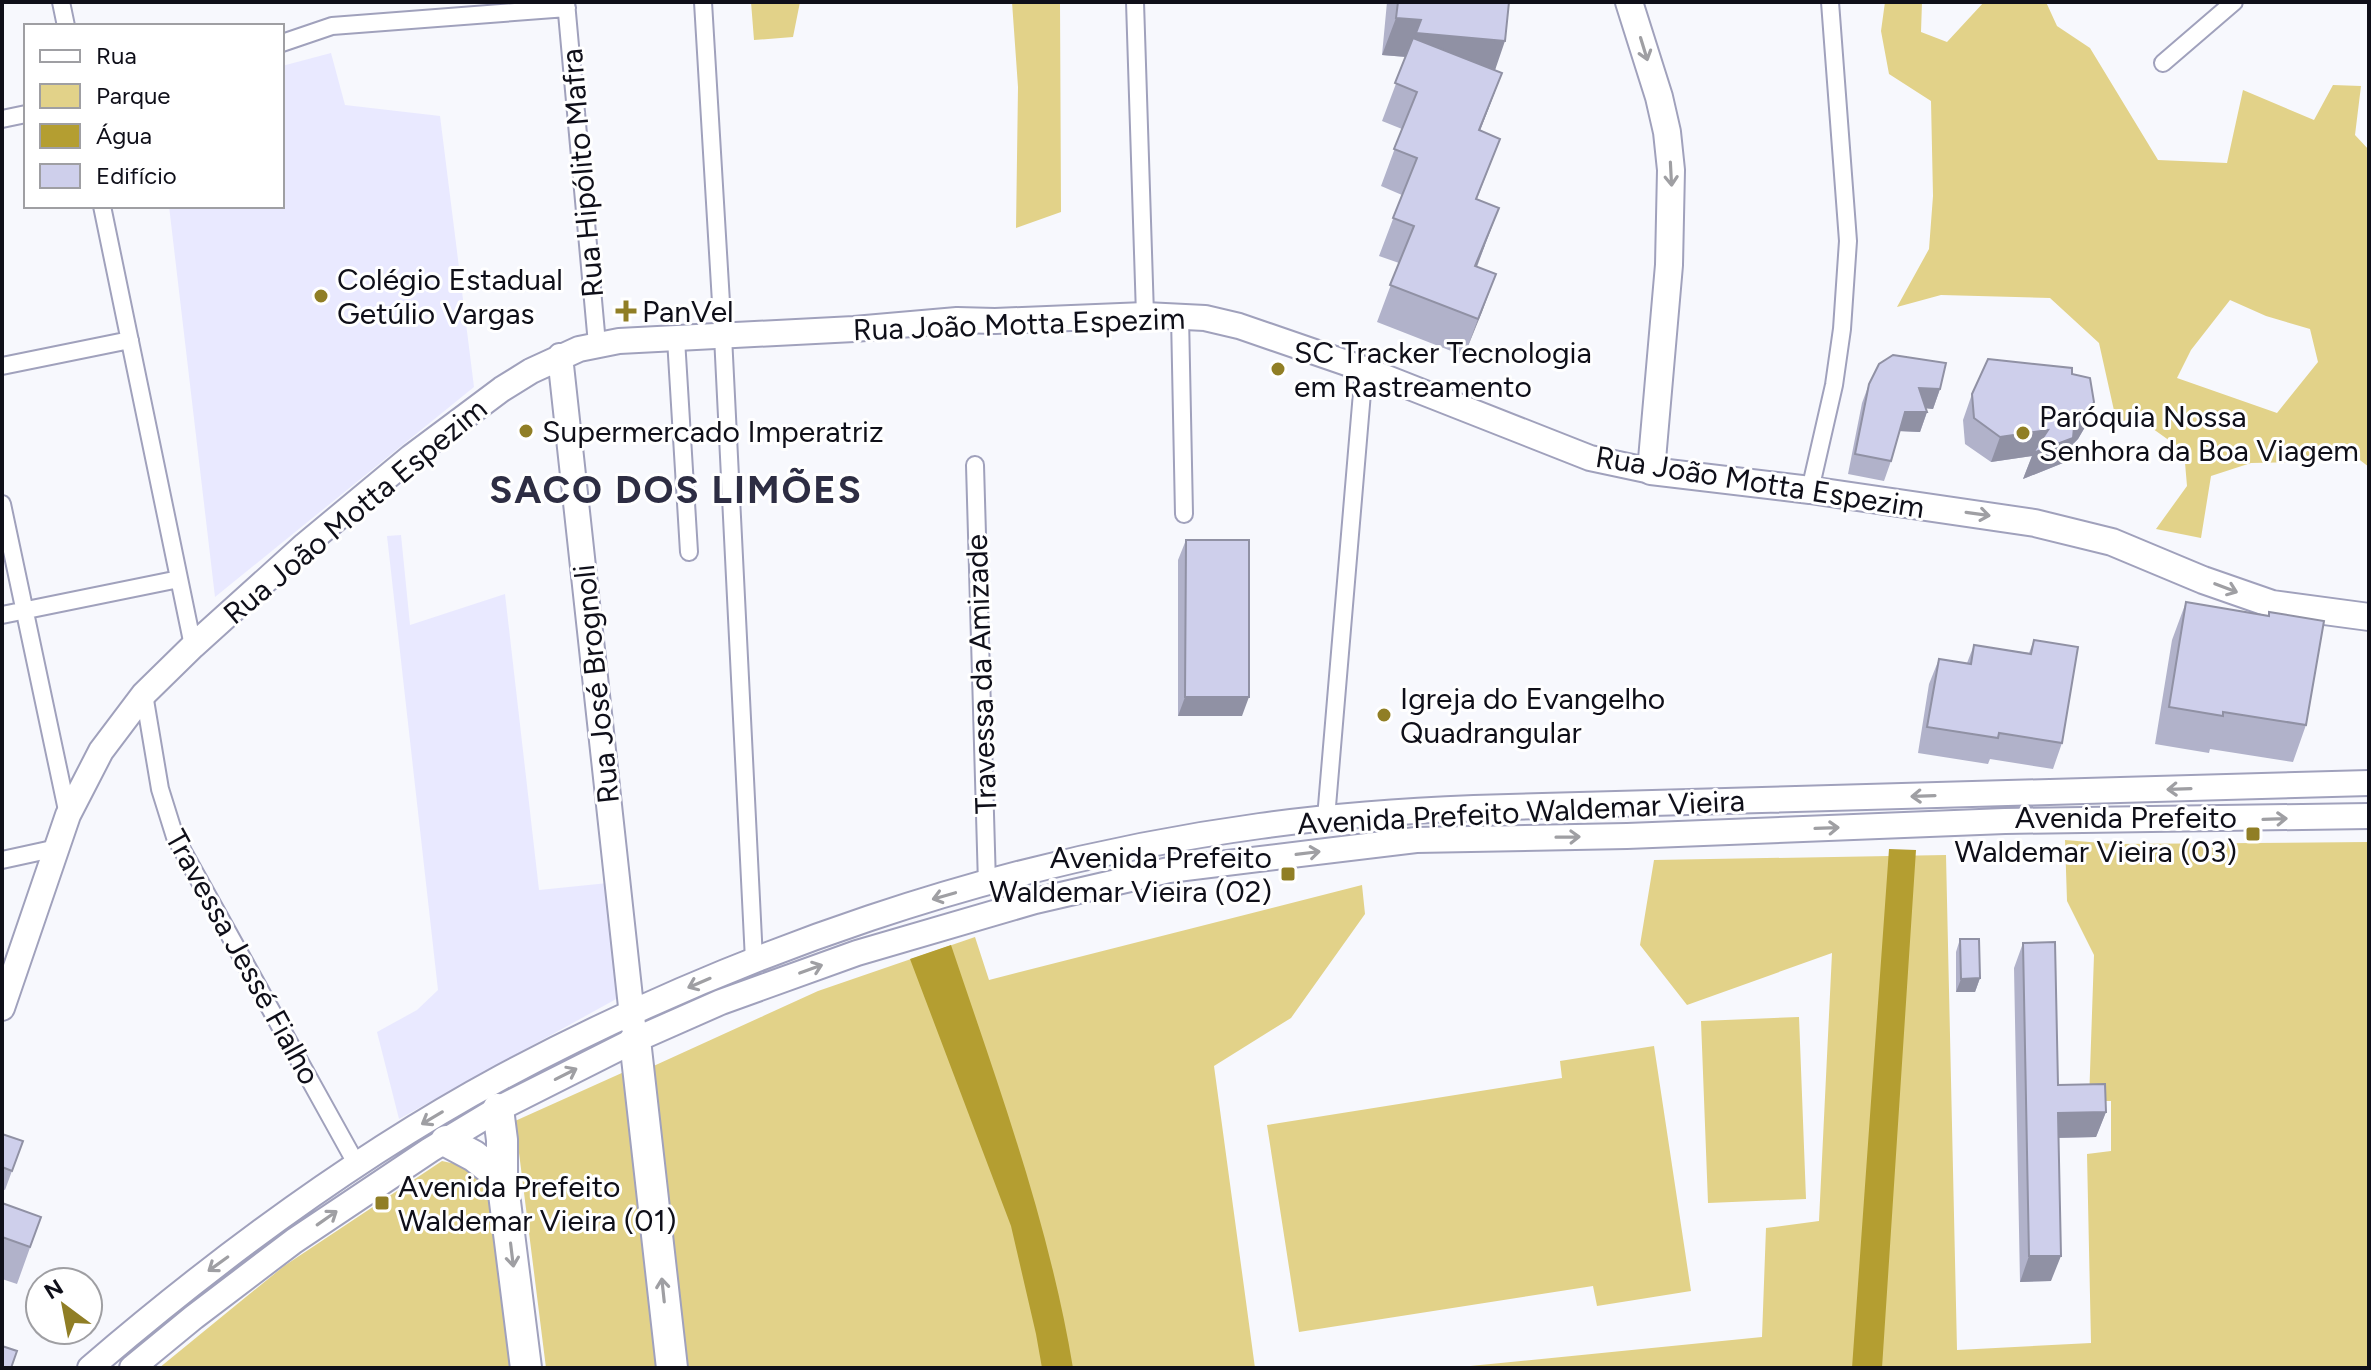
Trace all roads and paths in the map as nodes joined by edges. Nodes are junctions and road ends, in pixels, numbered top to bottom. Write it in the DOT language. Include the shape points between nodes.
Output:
graph roads {
  1 [pos="61,2"];
  2 [pos="703,2"];
  3 [pos="1135,2"];
  4 [pos="1629,2"];
  5 [pos="1830,2"];
  6 [pos="2234,2"];
  7 [pos="567,5"];
  8 [pos="66,24"];
  9 [pos="284,42"];
  10 [pos="2163,63"];
  11 [pos="24,114"];
  12 [pos="2,119"];
  13 [pos="102,208"];
  14 [pos="1145,315"];
  15 [pos="1180,316"];
  16 [pos="723,336"];
  17 [pos="676,339"];
  18 [pos="130,340"];
  19 [pos="597,344"];
  20 [pos="560,356"];
  21 [pos="2,366"];
  22 [pos="1364,369"];
  23 [pos="975,465"];
  24 [pos="1651,471"];
  25 [pos="1810,490"];
  26 [pos="2,504"];
  27 [pos="1184,514"];
  28 [pos="689,552"];
  29 [pos="179,579"];
  30 [pos="25,611"];
  31 [pos="2,615"];
  32 [pos="2369,617"];
  33 [pos="193,646"];
  34 [pos="144,694"];
  35 [pos="2369,783"];
  36 [pos="2003,794"];
  37 [pos="68,815"];
  38 [pos="2369,816"];
  39 [pos="1326,818"];
  40 [pos="2005,821"];
  41 [pos="1209,834"];
  42 [pos="57,848"];
  43 [pos="2,860"];
  44 [pos="1214,865"];
  45 [pos="987,884"];
  46 [pos="754,960"];
  47 [pos="2,1008"];
  48 [pos="634,1026"];
  49 [pos="500,1078"];
  50 [pos="498,1109"];
  51 [pos="446,1141"];
  52 [pos="357,1165"];
  53 [pos="502,1178"];
  54 [pos="266,1228"];
  55 [pos="283,1249"];
  56 [pos="90,1368"];
  57 [pos="132,1368"];
  58 [pos="526,1368"];
  59 [pos="672,1368"];
  1 -- 8 [label="street"];
  2 -- 16 [label="street"];
  3 -- 14 [label="street"];
  4 -- 24 [label="main road, one-way" via="1659,97 1671,170 1669,265"];
  5 -- 25 [label="street" via="1848,241 1834,385"];
  6 -- 10 [label="street"];
  7 -- 9 [label="street" via="332,26"];
  7 -- 19 [label="street, Rua Hipólito Mafra"];
  11 -- 12 [label="street"];
  13 -- 18 [label="street"];
  14 -- 15 [label="main road, Rua João Motta Espezim"];
  14 -- 16 [label="main road, Rua João Motta Espezim" via="957,320"];
  15 -- 22 [label="main road, Rua João Motta Espezim" via="1239,326"];
  15 -- 27 [label="street"];
  16 -- 17 [label="main road, Rua João Motta Espezim"];
  16 -- 46 [label="street"];
  17 -- 19 [label="main road, Rua João Motta Espezim"];
  17 -- 28 [label="street"];
  18 -- 21 [label="street"];
  18 -- 29 [label="street"];
  19 -- 20 [label="main road, Rua João Motta Espezim"];
  20 -- 33 [label="main road, Rua João Motta Espezim" via="502,389 411,457"];
  20 -- 48 [label="main road, Rua José Brognoli"];
  22 -- 24 [label="main road, Rua João Motta Espezim" via="1590,458"];
  22 -- 39 [label="street"];
  23 -- 45 [label="street, Travessa da Amizade"];
  24 -- 25 [label="main road, Rua João Motta Espezim"];
  25 -- 32 [label="main road, Rua João Motta Espezim, one-way" via="2073,531 2272,604"];
  26 -- 30 [label="street"];
  29 -- 30 [label="street"];
  29 -- 33 [label="street"];
  30 -- 31 [label="street"];
  30 -- 37 [label="street"];
  33 -- 34 [label="main road, Rua João Motta Espezim"];
  34 -- 37 [label="main road, Rua João Motta Espezim" via="101,751"];
  34 -- 52 [label="street, Travessa Jessé Fialho" via="160,789 175,837"];
  35 -- 36 [label="main road, Avenida Prefeito Waldemar Vieira, one-way"];
  36 -- 39 [label="main road, Avenida Prefeito Waldemar Vieira, one-way" via="1489,808"];
  36 -- 40 [label="main road"];
  37 -- 42 [label="main road, Rua João Motta Espezim"];
  40 -- 38 [label="main road, Avenida Prefeito Waldemar Vieira, one-way"];
  39 -- 41 [label="main road, Avenida Prefeito Waldemar Vieira"];
  44 -- 40 [label="main road, Avenida Prefeito Waldemar Vieira, one-way" via="1416,840"];
  41 -- 44 [label="main road"];
  41 -- 45 [label="main road, Avenida Prefeito Waldemar Vieira"];
  42 -- 43 [label="street"];
  42 -- 47 [label="main road, Rua João Motta Espezim"];
  48 -- 44 [label="main road, Avenida Prefeito Waldemar Vieira, one-way" via="721,1002 857,953 1065,894"];
  45 -- 46 [label="main road, Avenida Prefeito Waldemar Vieira, one-way"];
  46 -- 48 [label="main road, Avenida Prefeito Waldemar Vieira, one-way"];
  48 -- 49 [label="main road, Avenida Prefeito Waldemar Vieira"];
  50 -- 48 [label="main road, Avenida Prefeito Waldemar Vieira, one-way"];
  59 -- 48 [label="highway, one-way"];
  49 -- 50 [label="main road"];
  49 -- 52 [label="main road, Avenida Prefeito Waldemar Vieira, one-way"];
  50 -- 51 [label="main road, Avenida Prefeito Waldemar Vieira"];
  50 -- 53 [label="highway"];
  51 -- 53 [label="highway"];
  55 -- 51 [label="main road, Avenida Prefeito Waldemar Vieira, one-way"];
  52 -- 54 [label="main road, Avenida Prefeito Waldemar Vieira"];
  53 -- 58 [label="highway, one-way"];
  54 -- 55 [label="main road"];
  54 -- 56 [label="main road, Avenida Prefeito Waldemar Vieira, one-way"];
  55 -- 57 [label="main road, Avenida Prefeito Waldemar Vieira"];
}
